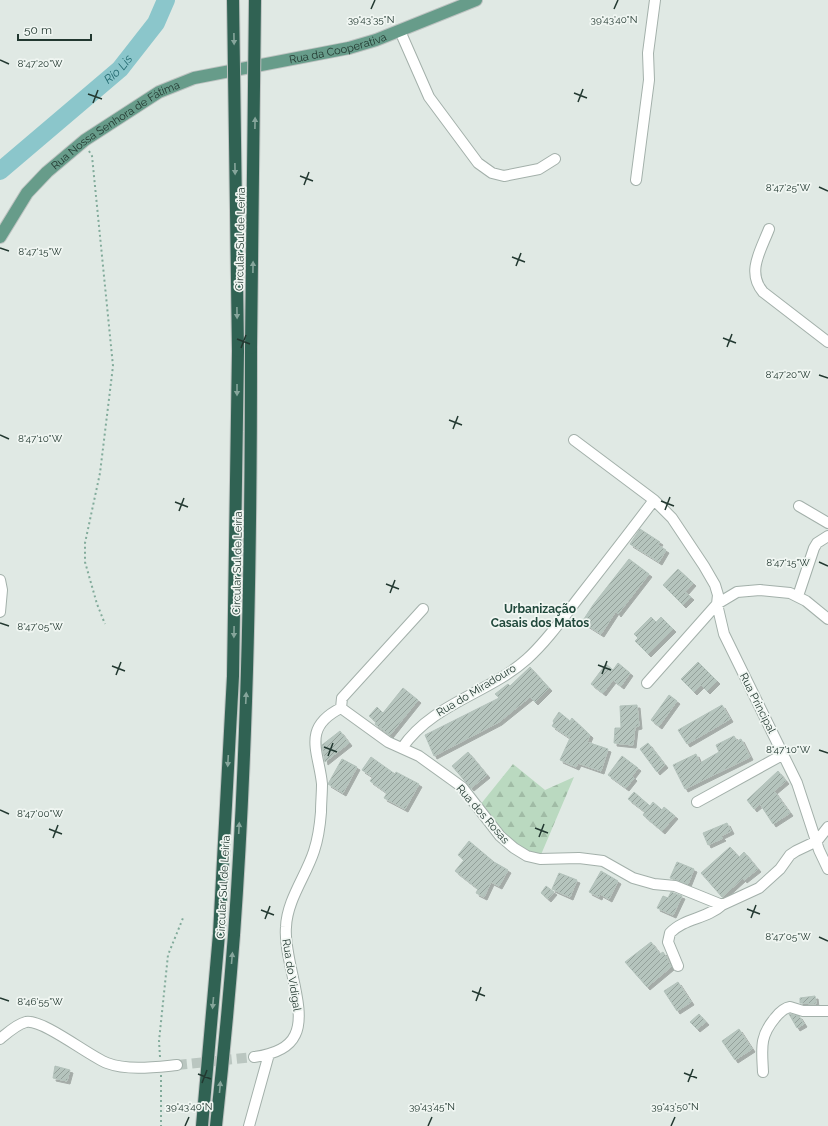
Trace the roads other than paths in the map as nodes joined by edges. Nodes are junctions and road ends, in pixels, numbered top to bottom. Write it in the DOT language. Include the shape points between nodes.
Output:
graph roads {
  1 [pos="233,0"];
  2 [pos="256,0"];
  3 [pos="476,0"];
  4 [pos="655,0"];
  5 [pos="400,31"];
  6 [pos="265,64"];
  7 [pos="555,159"];
  8 [pos="636,180"];
  9 [pos="769,229"];
  10 [pos="0,237"];
  11 [pos="828,342"];
  12 [pos="574,440"];
  13 [pos="654,500"];
  14 [pos="799,506"];
  15 [pos="828,524"];
  16 [pos="828,536"];
  17 [pos="0,580"];
  18 [pos="798,596"];
  19 [pos="717,604"];
  20 [pos="424,609"];
  21 [pos="0,612"];
  22 [pos="828,619"];
  23 [pos="646,683"];
  24 [pos="341,708"];
  25 [pos="402,748"];
  26 [pos="784,754"];
  27 [pos="697,802"];
  28 [pos="828,827"];
  29 [pos="817,841"];
  30 [pos="828,869"];
  31 [pos="722,905"];
  32 [pos="678,966"];
  33 [pos="828,1011"];
  34 [pos="0,1039"];
  35 [pos="269,1054"];
  36 [pos="254,1057"];
  37 [pos="178,1065"];
  38 [pos="763,1072"];
  39 [pos="202,1126"];
  40 [pos="216,1126"];
  41 [pos="249,1126"];
  1 -- 39 [label="highway, Circular Sul de Leiria, one-way, bridge" via="238,351 233,676 219,934"];
  40 -- 2 [label="highway, Circular Sul de Leiria, one-way, bridge" via="234,934 247,671"];
  3 -- 5 [label="main road, Rua da Cooperativa"];
  4 -- 8 [label="street" via="648,53 649,80"];
  5 -- 6 [label="main road, Rua da Cooperativa" via="349,48"];
  5 -- 7 [label="street" via="429,97 478,163 492,173 504,176 539,169"];
  6 -- 10 [label="main road, Rua Nossa Senhora de Fátima" via="194,78 178,83 146,100 85,140 36,182"];
  9 -- 11 [label="street" via="755,267 755,277 760,288"];
  12 -- 13 [label="street, Rua Principal"];
  13 -- 19 [label="street, Rua Principal" via="672,518 704,566 715,585"];
  13 -- 25 [label="street, Rua do Miradouro" via="548,638 526,660 430,718 411,735"];
  14 -- 15 [label="street"];
  16 -- 18 [label="street" via="814,548"];
  17 -- 21 [label="street"];
  18 -- 19 [label="street" via="783,592 744,590 730,595"];
  18 -- 22 [label="street"];
  19 -- 23 [label="street"];
  19 -- 26 [label="street, Rua Principal" via="724,634"];
  20 -- 24 [label="street" via="342,698"];
  24 -- 25 [label="street, Rua dos Rosas" via="388,742"];
  24 -- 35 [label="street, Rua do Vidigal" via="322,723 315,738 314,746 322,786 318,832 314,851 288,911 286,951 298,999 298,1026 290,1041"];
  25 -- 31 [label="street, Rua dos Rosas" via="419,756 462,787 500,836 527,856 603,861 633,878 675,886"];
  26 -- 27 [label="street"];
  26 -- 29 [label="street, Rua Principal"];
  28 -- 29 [label="street"];
  29 -- 30 [label="street, Rua Principal"];
  29 -- 31 [label="street" via="790,855 780,869 760,888"];
  31 -- 32 [label="street" via="680,925 670,933 668,942"];
  33 -- 38 [label="street" via="803,1011 790,1007 779,1013 762,1038"];
  34 -- 37 [label="street" via="26,1022 35,1023 107,1063 119,1066"];
  35 -- 36 [label="street, Rua do Vidigal"];
  35 -- 41 [label="street"];
}
